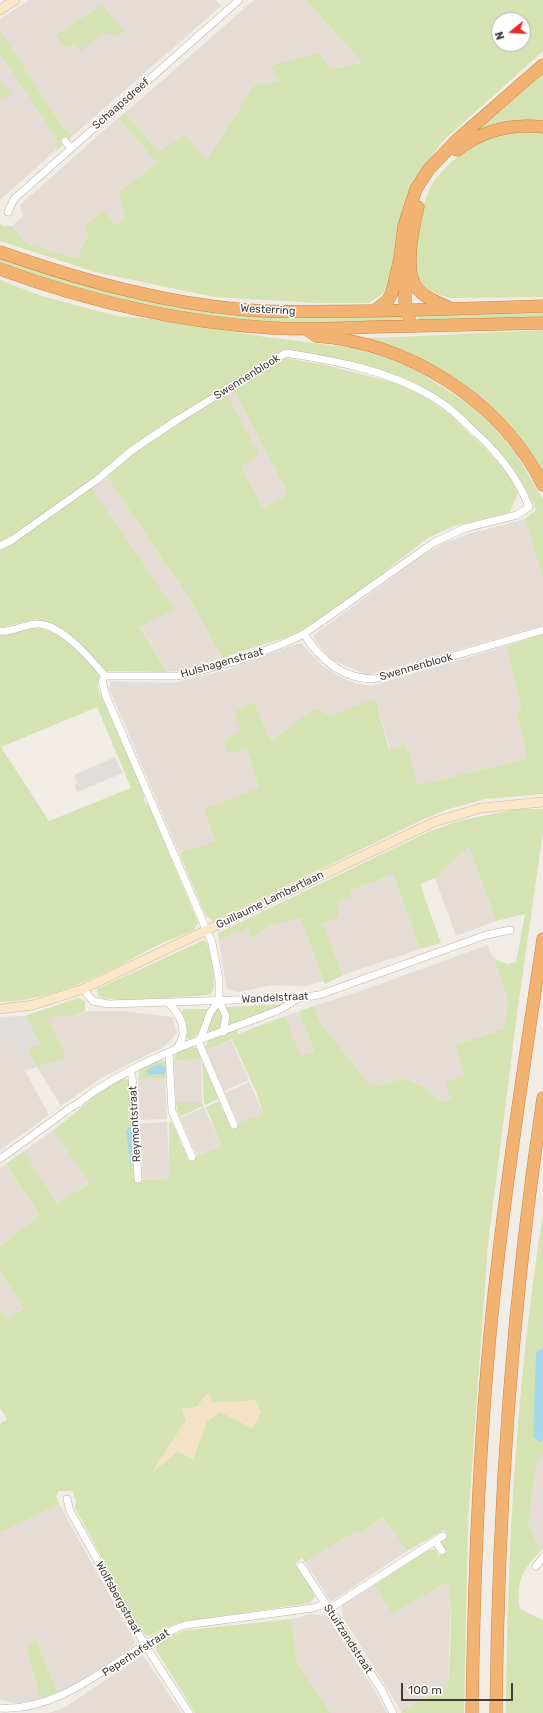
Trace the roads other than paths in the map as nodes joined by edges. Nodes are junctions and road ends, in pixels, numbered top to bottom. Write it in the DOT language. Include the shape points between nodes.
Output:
graph roads {
  1 [pos="15,0"];
  2 [pos="240,0"];
  3 [pos="0,10"];
  4 [pos="543,66"];
  5 [pos="543,127"];
  6 [pos="65,141"];
  7 [pos="71,148"];
  8 [pos="8,212"];
  9 [pos="408,217"];
  10 [pos="0,252"];
  11 [pos="0,269"];
  12 [pos="543,306"];
  13 [pos="453,308"];
  14 [pos="405,310"];
  15 [pos="374,311"];
  16 [pos="543,322"];
  17 [pos="418,326"];
  18 [pos="305,328"];
  19 [pos="543,485"];
  20 [pos="529,507"];
  21 [pos="0,546"];
  22 [pos="543,630"];
  23 [pos="0,631"];
  24 [pos="304,634"];
  25 [pos="105,676"];
  26 [pos="543,802"];
  27 [pos="208,930"];
  28 [pos="510,930"];
  29 [pos="543,939"];
  30 [pos="83,989"];
  31 [pos="298,998"];
  32 [pos="219,1001"];
  33 [pos="169,1003"];
  34 [pos="0,1009"];
  35 [pos="223,1032"];
  36 [pos="199,1041"];
  37 [pos="171,1052"];
  38 [pos="130,1070"];
  39 [pos="543,1098"];
  40 [pos="234,1125"];
  41 [pos="192,1157"];
  42 [pos="0,1159"];
  43 [pos="138,1179"];
  44 [pos="67,1499"];
  45 [pos="443,1536"];
  46 [pos="435,1541"];
  47 [pos="442,1550"];
  48 [pos="543,1558"];
  49 [pos="301,1566"];
  50 [pos="536,1566"];
  51 [pos="327,1606"];
  52 [pos="145,1645"];
  53 [pos="0,1708"];
  54 [pos="9,1711"];
  55 [pos="189,1713"];
  56 [pos="394,1713"];
  57 [pos="472,1713"];
  58 [pos="496,1713"];
  1 -- 3 [label="street"];
  2 -- 7 [label="street, Schaapsdreef"];
  4 -- 9 [label="highway" via="440,156 416,189"];
  5 -- 13 [label="highway" via="505,127 485,132 469,140 442,164 425,189 419,204 410,255 413,281 416,288 427,297"];
  6 -- 7 [label="street"];
  7 -- 8 [label="street, Schaapsdreef" via="14,199"];
  9 -- 14 [label="highway" via="405,247"];
  9 -- 15 [label="highway" via="404,226 392,293 388,300"];
  10 -- 15 [label="highway, Westerring" via="102,285 206,305 298,312"];
  11 -- 18 [label="highway, Westerring" via="40,284 121,306 166,315 238,325"];
  12 -- 13 [label="highway, Westerring"];
  13 -- 14 [label="highway, Westerring"];
  14 -- 15 [label="highway, Westerring"];
  14 -- 17 [label="highway"];
  16 -- 17 [label="highway, Westerring"];
  17 -- 18 [label="highway, Westerring"];
  18 -- 19 [label="highway" via="316,336 369,345 413,361 455,386 506,431"];
  20 -- 21 [label="street, Swennenblook" via="514,474 488,444 432,396 399,380 367,369 333,360 286,353 131,451 79,492"];
  20 -- 24 [label="street, Hulshagenstraat" via="517,515 465,528 433,543"];
  22 -- 24 [label="street, Swennenblook" via="374,679 360,679 334,667 311,646"];
  23 -- 25 [label="street" via="40,624 58,630 91,658"];
  24 -- 25 [label="street, Hulshagenstraat" via="237,661 178,676"];
  25 -- 27 [label="street" via="102,681 106,696"];
  26 -- 27 [label="street, Guillaume Lambertlaan" via="480,808 434,822"];
  27 -- 30 [label="street, Guillaume Lambertlaan"];
  27 -- 32 [label="street" via="219,979"];
  28 -- 31 [label="street, Wandelstraat" via="486,935 319,995"];
  29 -- 57 [label="highway" via="522,1078 494,1298 477,1525"];
  30 -- 33 [label="street, Wandelstraat" via="99,1003"];
  30 -- 34 [label="street, Guillaume Lambertlaan" via="33,1005"];
  31 -- 32 [label="street, Wandelstraat"];
  31 -- 35 [label="street" via="279,1010"];
  32 -- 33 [label="street, Wandelstraat"];
  32 -- 35 [label="street" via="226,1016"];
  32 -- 36 [label="street" via="210,1013"];
  33 -- 37 [label="street" via="179,1016 183,1028 182,1040"];
  35 -- 36 [label="street"];
  36 -- 37 [label="street"];
  36 -- 40 [label="street"];
  37 -- 38 [label="street"];
  37 -- 41 [label="street" via="172,1111"];
  38 -- 42 [label="street" via="96,1089"];
  38 -- 43 [label="street, Reymontstraat"];
  39 -- 58 [label="highway" via="528,1203 506,1436"];
  44 -- 52 [label="street, Wolfsbergstraat" via="70,1511"];
  45 -- 46 [label="street, Peperhofstraat"];
  46 -- 47 [label="street"];
  46 -- 51 [label="street, Peperhofstraat"];
  48 -- 50 [label="street"];
  49 -- 51 [label="street, Stuifzandstraat"];
  51 -- 52 [label="street, Peperhofstraat" via="185,1625"];
  51 -- 56 [label="street, Stuifzandstraat"];
  52 -- 54 [label="street, Peperhofstraat" via="78,1691 40,1708"];
  52 -- 55 [label="street, Wolfsbergstraat"];
  53 -- 54 [label="street, Peperhofstraat"];
}
